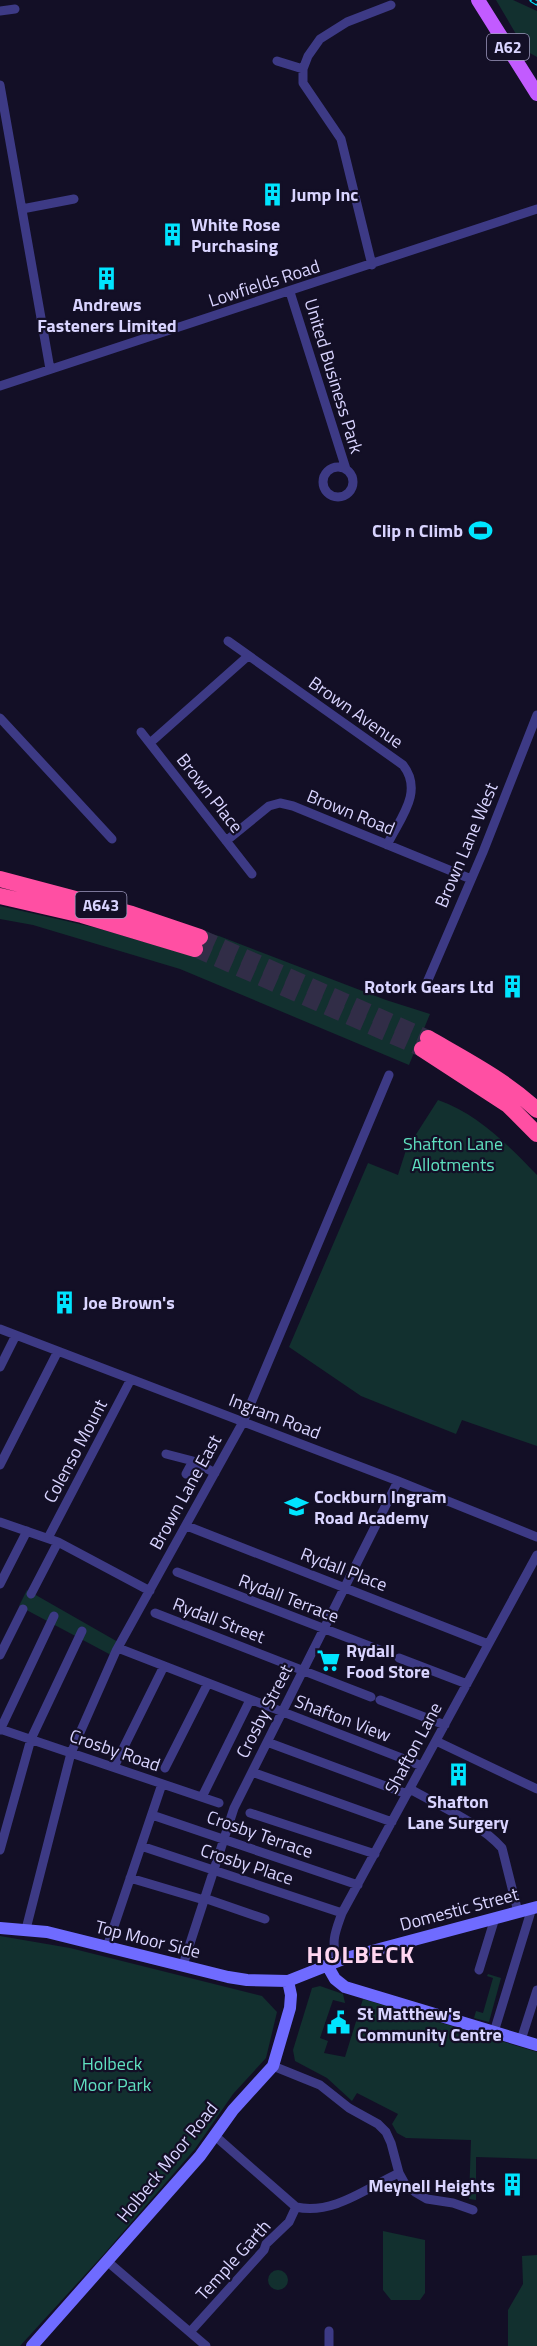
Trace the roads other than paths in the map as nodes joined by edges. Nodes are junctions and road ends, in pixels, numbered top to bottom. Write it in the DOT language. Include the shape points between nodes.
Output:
graph roads {
  1 [pos="478,0"];
  2 [pos="391,5"];
  3 [pos="15,9"];
  4 [pos="0,11"];
  5 [pos="277,61"];
  6 [pos="303,69"];
  7 [pos="0,85"];
  8 [pos="537,94"];
  9 [pos="74,199"];
  10 [pos="22,209"];
  11 [pos="537,209"];
  12 [pos="372,265"];
  13 [pos="290,291"];
  14 [pos="50,369"];
  15 [pos="0,386"];
  16 [pos="346,470"];
  17 [pos="228,641"];
  18 [pos="248,656"];
  19 [pos="537,715"];
  20 [pos="0,718"];
  21 [pos="141,732"];
  22 [pos="150,743"];
  23 [pos="112,839"];
  24 [pos="226,841"];
  25 [pos="387,845"];
  26 [pos="252,874"];
  27 [pos="0,878"];
  28 [pos="471,879"];
  29 [pos="0,896"];
  30 [pos="425,987"];
  31 [pos="389,1075"];
  32 [pos="537,1110"];
  33 [pos="537,1134"];
  34 [pos="0,1329"];
  35 [pos="16,1335"];
  36 [pos="58,1351"];
  37 [pos="0,1367"];
  38 [pos="131,1379"];
  39 [pos="243,1422"];
  40 [pos="166,1454"];
  41 [pos="193,1461"];
  42 [pos="0,1465"];
  43 [pos="215,1473"];
  44 [pos="186,1474"];
  45 [pos="398,1481"];
  46 [pos="0,1522"];
  47 [pos="187,1526"];
  48 [pos="27,1531"];
  49 [pos="537,1537"];
  50 [pos="48,1538"];
  51 [pos="58,1542"];
  52 [pos="537,1555"];
  53 [pos="177,1572"];
  54 [pos="0,1584"];
  55 [pos="345,1587"];
  56 [pos="150,1591"];
  57 [pos="31,1594"];
  58 [pos="23,1609"];
  59 [pos="154,1613"];
  60 [pos="54,1616"];
  61 [pos="324,1629"];
  62 [pos="82,1631"];
  63 [pos="488,1644"];
  64 [pos="117,1648"];
  65 [pos="0,1655"];
  66 [pos="164,1666"];
  67 [pos="302,1671"];
  68 [pos="208,1683"];
  69 [pos="467,1684"];
  70 [pos="250,1700"];
  71 [pos="282,1712"];
  72 [pos="444,1725"];
  73 [pos="0,1729"];
  74 [pos="31,1739"];
  75 [pos="436,1741"];
  76 [pos="267,1742"];
  77 [pos="71,1753"];
  78 [pos="422,1766"];
  79 [pos="114,1767"];
  80 [pos="165,1768"];
  81 [pos="252,1772"];
  82 [pos="162,1784"];
  83 [pos="537,1789"];
  84 [pos="408,1792"];
  85 [pos="202,1797"];
  86 [pos="219,1803"];
  87 [pos="250,1813"];
  88 [pos="152,1815"];
  89 [pos="392,1822"];
  90 [pos="224,1839"];
  91 [pos="141,1846"];
  92 [pos="0,1850"];
  93 [pos="375,1854"];
  94 [pos="213,1870"];
  95 [pos="130,1878"];
  96 [pos="358,1885"];
  97 [pos="204,1899"];
  98 [pos="535,1907"];
  99 [pos="518,1912"];
  100 [pos="342,1913"];
  101 [pos="495,1918"];
  102 [pos="265,1919"];
  103 [pos="0,1928"];
  104 [pos="26,1929"];
  105 [pos="107,1947"];
  106 [pos="332,1963"];
  107 [pos="183,1965"];
  108 [pos="479,1970"];
  109 [pos="288,1981"];
  110 [pos="537,1990"];
  111 [pos="494,2032"];
  112 [pos="521,2040"];
  113 [pos="537,2044"];
  114 [pos="273,2066"];
  115 [pos="214,2135"];
  116 [pos="399,2173"];
  117 [pos="296,2206"];
  118 [pos="472,2210"];
  119 [pos="108,2262"];
  120 [pos="329,2331"];
  121 [pos="193,2335"];
  122 [pos="32,2346"];
  123 [pos="189,2346"];
  124 [pos="206,2346"];
  125 [pos="329,2346"];
  1 -- 8 [label="main road, A62"];
  2 -- 6 [label="street" via="347,22 320,39"];
  3 -- 4 [label="street"];
  5 -- 6 [label="street"];
  6 -- 12 [label="street" via="303,83 340,139"];
  7 -- 10 [label="street"];
  9 -- 10 [label="street"];
  10 -- 14 [label="street"];
  11 -- 12 [label="street, Lowfields Road"];
  12 -- 13 [label="street, Lowfields Road"];
  13 -- 14 [label="street, Lowfields Road"];
  13 -- 16 [label="street, United Business Park"];
  14 -- 15 [label="street, Lowfields Road"];
  17 -- 18 [label="street, Brown Avenue"];
  18 -- 22 [label="street"];
  18 -- 25 [label="street, Brown Avenue" via="403,765 410,774 411,798"];
  19 -- 28 [label="street, Brown Lane West"];
  20 -- 23 [label="street"];
  21 -- 22 [label="street, Brown Place"];
  22 -- 24 [label="street, Brown Place"];
  24 -- 25 [label="street, Brown Road" via="269,806 280,803"];
  24 -- 26 [label="street, Brown Place"];
  25 -- 28 [label="street, Brown Road"];
  27 -- 29 [label="highway, A643" via="132,914 197,943"];
  28 -- 30 [label="street, Brown Lane West"];
  31 -- 39 [label="street, Brown Lane East"];
  32 -- 33 [label="highway" via="491,1074 425,1044 508,1105"];
  34 -- 35 [label="street, Ingram Road"];
  35 -- 36 [label="street, Ingram Road"];
  35 -- 37 [label="street"];
  36 -- 38 [label="street, Ingram Road"];
  36 -- 42 [label="street"];
  38 -- 39 [label="street, Ingram Road"];
  38 -- 50 [label="street, Colenso Mount"];
  39 -- 43 [label="street, Brown Lane East"];
  39 -- 45 [label="street, Ingram Road"];
  40 -- 41 [label="street"];
  41 -- 43 [label="street"];
  41 -- 44 [label="street"];
  43 -- 47 [label="street, Brown Lane East"];
  45 -- 49 [label="street, Ingram Road"];
  45 -- 55 [label="street, Crosby Street"];
  46 -- 48 [label="street"];
  47 -- 55 [label="street, Rydall Place"];
  47 -- 56 [label="street, Brown Lane East"];
  48 -- 50 [label="street"];
  48 -- 54 [label="street"];
  50 -- 51 [label="street"];
  51 -- 56 [label="street"];
  51 -- 57 [label="street"];
  52 -- 63 [label="street, Shafton Lane"];
  53 -- 61 [label="street, Rydall Terrace"];
  55 -- 61 [label="street, Crosby Street"];
  55 -- 63 [label="street, Rydall Place"];
  56 -- 64 [label="street, Brown Lane East"];
  58 -- 65 [label="street"];
  59 -- 67 [label="street, Rydall Street"];
  60 -- 73 [label="street"];
  61 -- 67 [label="street, Crosby Street"];
  61 -- 69 [label="street, Rydall Terrace"];
  62 -- 74 [label="street"];
  63 -- 69 [label="street, Shafton Lane"];
  64 -- 66 [label="street, Shafton View"];
  64 -- 77 [label="street, Brown Lane East"];
  66 -- 68 [label="street, Shafton View"];
  66 -- 79 [label="street"];
  67 -- 71 [label="street, Crosby Street"];
  67 -- 72 [label="street, Rydall Street"];
  68 -- 70 [label="street, Shafton View"];
  68 -- 80 [label="street"];
  69 -- 72 [label="street, Shafton Lane"];
  70 -- 71 [label="street, Shafton View"];
  70 -- 85 [label="street"];
  71 -- 76 [label="street, Crosby Street"];
  71 -- 78 [label="street, Shafton View"];
  72 -- 75 [label="street, Shafton Lane"];
  73 -- 74 [label="street, Crosby Road"];
  74 -- 77 [label="street, Crosby Road"];
  74 -- 92 [label="street"];
  75 -- 78 [label="street, Shafton Lane"];
  75 -- 83 [label="street"];
  76 -- 81 [label="street, Crosby Street"];
  76 -- 84 [label="street"];
  77 -- 79 [label="street, Crosby Road"];
  77 -- 104 [label="street, Brown Lane East"];
  78 -- 84 [label="street, Shafton Lane"];
  79 -- 82 [label="street, Crosby Road"];
  81 -- 89 [label="street"];
  81 -- 90 [label="street, Crosby Street"];
  82 -- 85 [label="street, Crosby Road"];
  82 -- 88 [label="street"];
  84 -- 89 [label="street, Shafton Lane"];
  84 -- 99 [label="street" via="469,1823 502,1848"];
  85 -- 86 [label="street, Crosby Road"];
  87 -- 93 [label="street"];
  88 -- 90 [label="street, Crosby Terrace"];
  88 -- 91 [label="street"];
  89 -- 93 [label="street, Shafton Lane"];
  90 -- 94 [label="street, Crosby Street"];
  90 -- 96 [label="street, Crosby Terrace"];
  91 -- 94 [label="street, Crosby Place"];
  91 -- 95 [label="street"];
  93 -- 96 [label="street, Shafton Lane"];
  94 -- 97 [label="street, Crosby Street"];
  94 -- 100 [label="street, Crosby Place"];
  95 -- 97 [label="street"];
  95 -- 105 [label="street"];
  96 -- 100 [label="street, Shafton Lane"];
  97 -- 102 [label="street"];
  97 -- 107 [label="street, Crosby Street"];
  98 -- 99 [label="street, Domestic Street"];
  98 -- 111 [label="street"];
  99 -- 101 [label="street, Domestic Street"];
  100 -- 106 [label="street, Shafton Lane" via="333,1937"];
  101 -- 106 [label="street, Domestic Street"];
  101 -- 108 [label="street"];
  103 -- 104 [label="street, Top Moor Side"];
  104 -- 105 [label="street, Top Moor Side"];
  105 -- 107 [label="street, Top Moor Side"];
  106 -- 109 [label="street, Domestic Street"];
  106 -- 111 [label="street" via="334,1979 345,1987"];
  107 -- 109 [label="street, Top Moor Side" via="247,1980"];
  109 -- 114 [label="street, Holbeck Moor Road" via="290,2008"];
  110 -- 112 [label="street"];
  111 -- 112 [label="street"];
  112 -- 113 [label="street"];
  114 -- 115 [label="street, Holbeck Moor Road"];
  114 -- 116 [label="street" via="320,2085 378,2124 391,2143"];
  115 -- 117 [label="street"];
  115 -- 119 [label="street, Holbeck Moor Road"];
  116 -- 117 [label="street" via="332,2206"];
  116 -- 118 [label="street" via="405,2184 427,2199"];
  117 -- 121 [label="street, Temple Garth" via="289,2222 266,2244"];
  119 -- 121 [label="street"];
  119 -- 122 [label="street, Holbeck Moor Road"];
  120 -- 125 [label="street"];
  121 -- 123 [label="street, Temple Garth"];
  121 -- 124 [label="street"];
}
